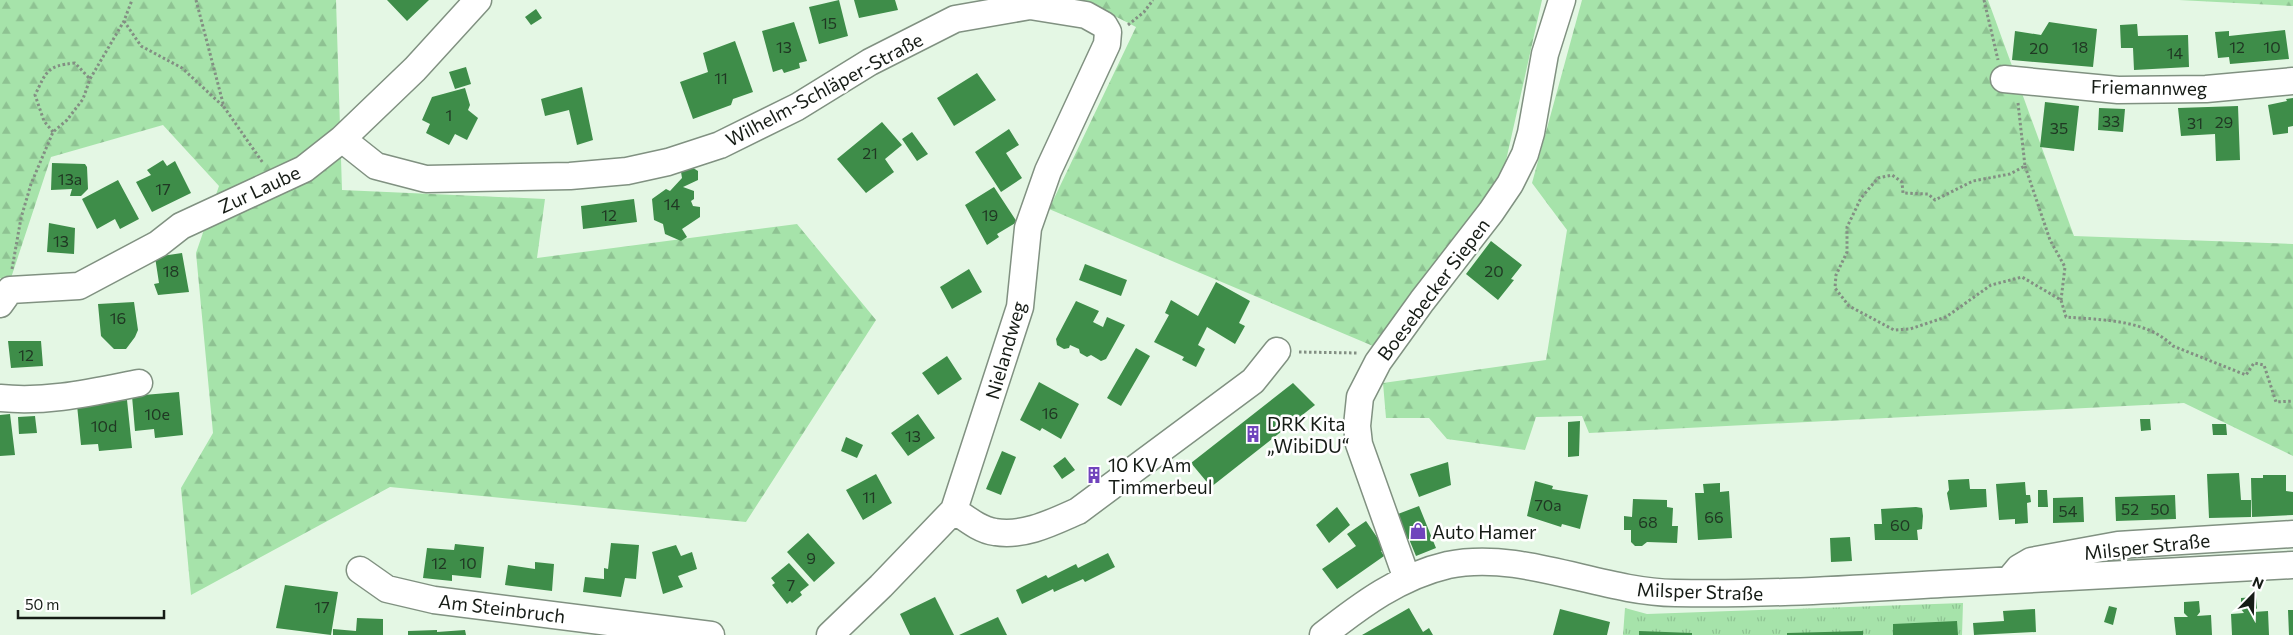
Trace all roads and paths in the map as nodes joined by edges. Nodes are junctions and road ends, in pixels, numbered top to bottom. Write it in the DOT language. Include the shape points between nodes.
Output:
graph roads {
  1 [pos="132,0"];
  2 [pos="196,0"];
  3 [pos="478,0"];
  4 [pos="1153,0"];
  5 [pos="1562,0"];
  6 [pos="1984,0"];
  7 [pos="124,21"];
  8 [pos="1105,34"];
  9 [pos="90,79"];
  10 [pos="2004,79"];
  11 [pos="2293,81"];
  12 [pos="2031,82"];
  13 [pos="224,107"];
  14 [pos="54,132"];
  15 [pos="342,139"];
  16 [pos="2025,166"];
  17 [pos="277,182"];
  18 [pos="5,297"];
  19 [pos="2061,300"];
  20 [pos="1277,351"];
  21 [pos="1383,354"];
  22 [pos="139,383"];
  23 [pos="0,398"];
  24 [pos="2293,401"];
  25 [pos="954,510"];
  26 [pos="2293,534"];
  27 [pos="2293,564"];
  28 [pos="360,570"];
  29 [pos="1406,580"];
  30 [pos="2009,580"];
  31 [pos="711,635"];
  32 [pos="830,635"];
  33 [pos="1323,635"];
  1 -- 7 [label="path"];
  2 -- 13 [label="path"];
  3 -- 15 [label="street, Zur Laube" via="415,69"];
  4 -- 8 [label="path" via="1144,12"];
  5 -- 21 [label="street, Boesebecker Siepen" via="1545,54 1532,133 1510,184"];
  6 -- 10 [label="path"];
  7 -- 9 [label="path"];
  7 -- 13 [label="path" via="141,46 182,68"];
  8 -- 15 [label="street, Wilhelm-Schläper-Straße" via="1086,15 1030,6 955,19 870,62 797,107 720,145 627,171 570,176 426,179 376,166"];
  8 -- 25 [label="street, Nielandweg" via="1028,228 1020,307"];
  9 -- 14 [label="path" via="83,99"];
  9 -- 14 [label="path" via="75,64 56,65 46,73 34,95 44,121"];
  10 -- 12 [label="street, Friemannweg"];
  11 -- 12 [label="street, Friemannweg" via="2206,89 2118,90"];
  12 -- 16 [label="path" via="2017,105"];
  13 -- 17 [label="path"];
  14 -- 18 [label="path" via="31,184"];
  15 -- 17 [label="street, Zur Laube" via="304,169"];
  16 -- 19 [label="path" via="2050,240 2064,266"];
  16 -- 19 [label="path" via="2010,174 1973,181 1934,200 1928,194 1904,192 1902,182 1892,175 1878,178 1861,198 1847,227 1847,252 1836,275 1835,288 1849,306 1894,330 1910,329 1946,317 1991,286 2022,277"];
  17 -- 18 [label="street, Zur Laube" via="181,226 158,244 79,286"];
  19 -- 24 [label="path" via="2066,317 2124,321 2165,338 2173,346 2246,375 2254,363 2264,365 2276,402"];
  20 -- 21 [label="path"];
  20 -- 25 [label="street" via="1253,380 1078,510 1021,532 996,532 978,526"];
  21 -- 29 [label="street, Boesebecker Siepen" via="1360,397 1357,426 1359,444"];
  22 -- 23 [label="street" via="26,401"];
  25 -- 32 [label="street, Nielandweg"];
  26 -- 30 [label="street, Milsper Straße" via="2118,545 2031,561 2019,568"];
  27 -- 30 [label="street, Milsper Straße"];
  28 -- 31 [label="street, Am Steinbruch" via="387,589 434,600"];
  29 -- 30 [label="street, Milsper Straße" via="1449,565 1497,562 1649,593 1780,593"];
  29 -- 33 [label="street, Milsper Straße" via="1384,591"];
}
